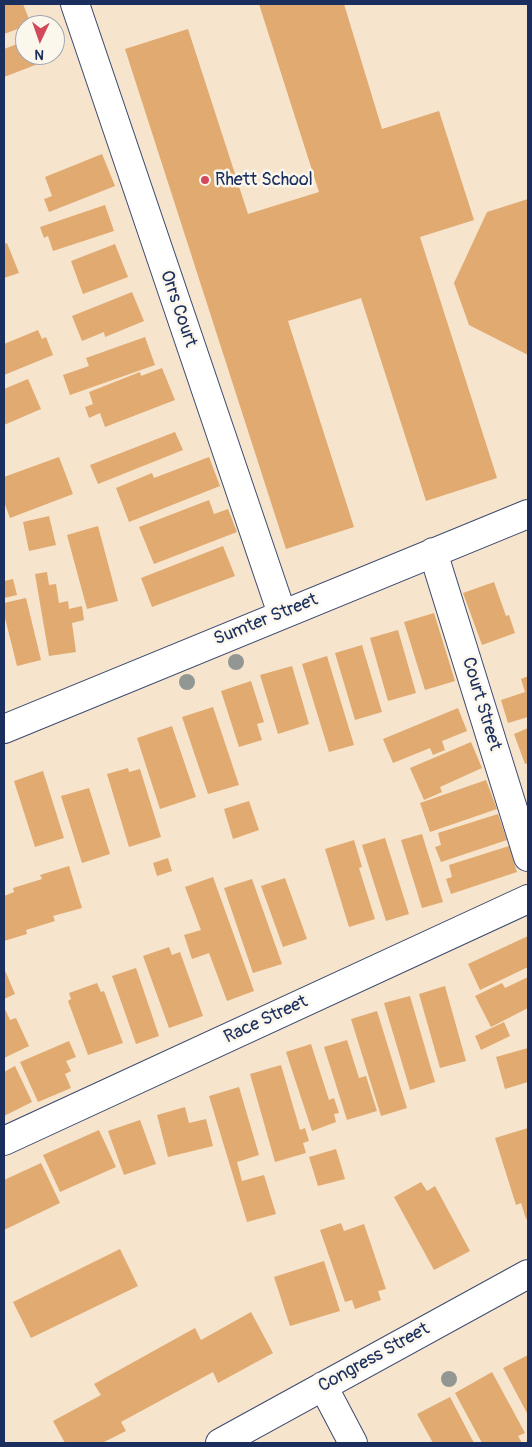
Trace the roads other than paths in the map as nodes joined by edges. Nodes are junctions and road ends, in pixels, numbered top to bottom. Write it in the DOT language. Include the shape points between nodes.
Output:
graph roads {
  1 [pos="75,4"];
  2 [pos="528,514"];
  3 [pos="433,552"];
  4 [pos="282,614"];
  5 [pos="4,729"];
  6 [pos="528,857"];
  7 [pos="528,899"];
  8 [pos="4,1141"];
  9 [pos="528,1274"];
  10 [pos="323,1386"];
  11 [pos="220,1443"];
  12 [pos="353,1443"];
  1 -- 4 [label="street, Orrs Court"];
  2 -- 3 [label="street, Sumter Street"];
  3 -- 4 [label="street, Sumter Street"];
  3 -- 6 [label="street, Court Street"];
  4 -- 5 [label="street, Sumter Street"];
  7 -- 8 [label="street, Race Street"];
  9 -- 10 [label="street, Congress Street"];
  10 -- 11 [label="street, Congress Street"];
  10 -- 12 [label="street"];
}
